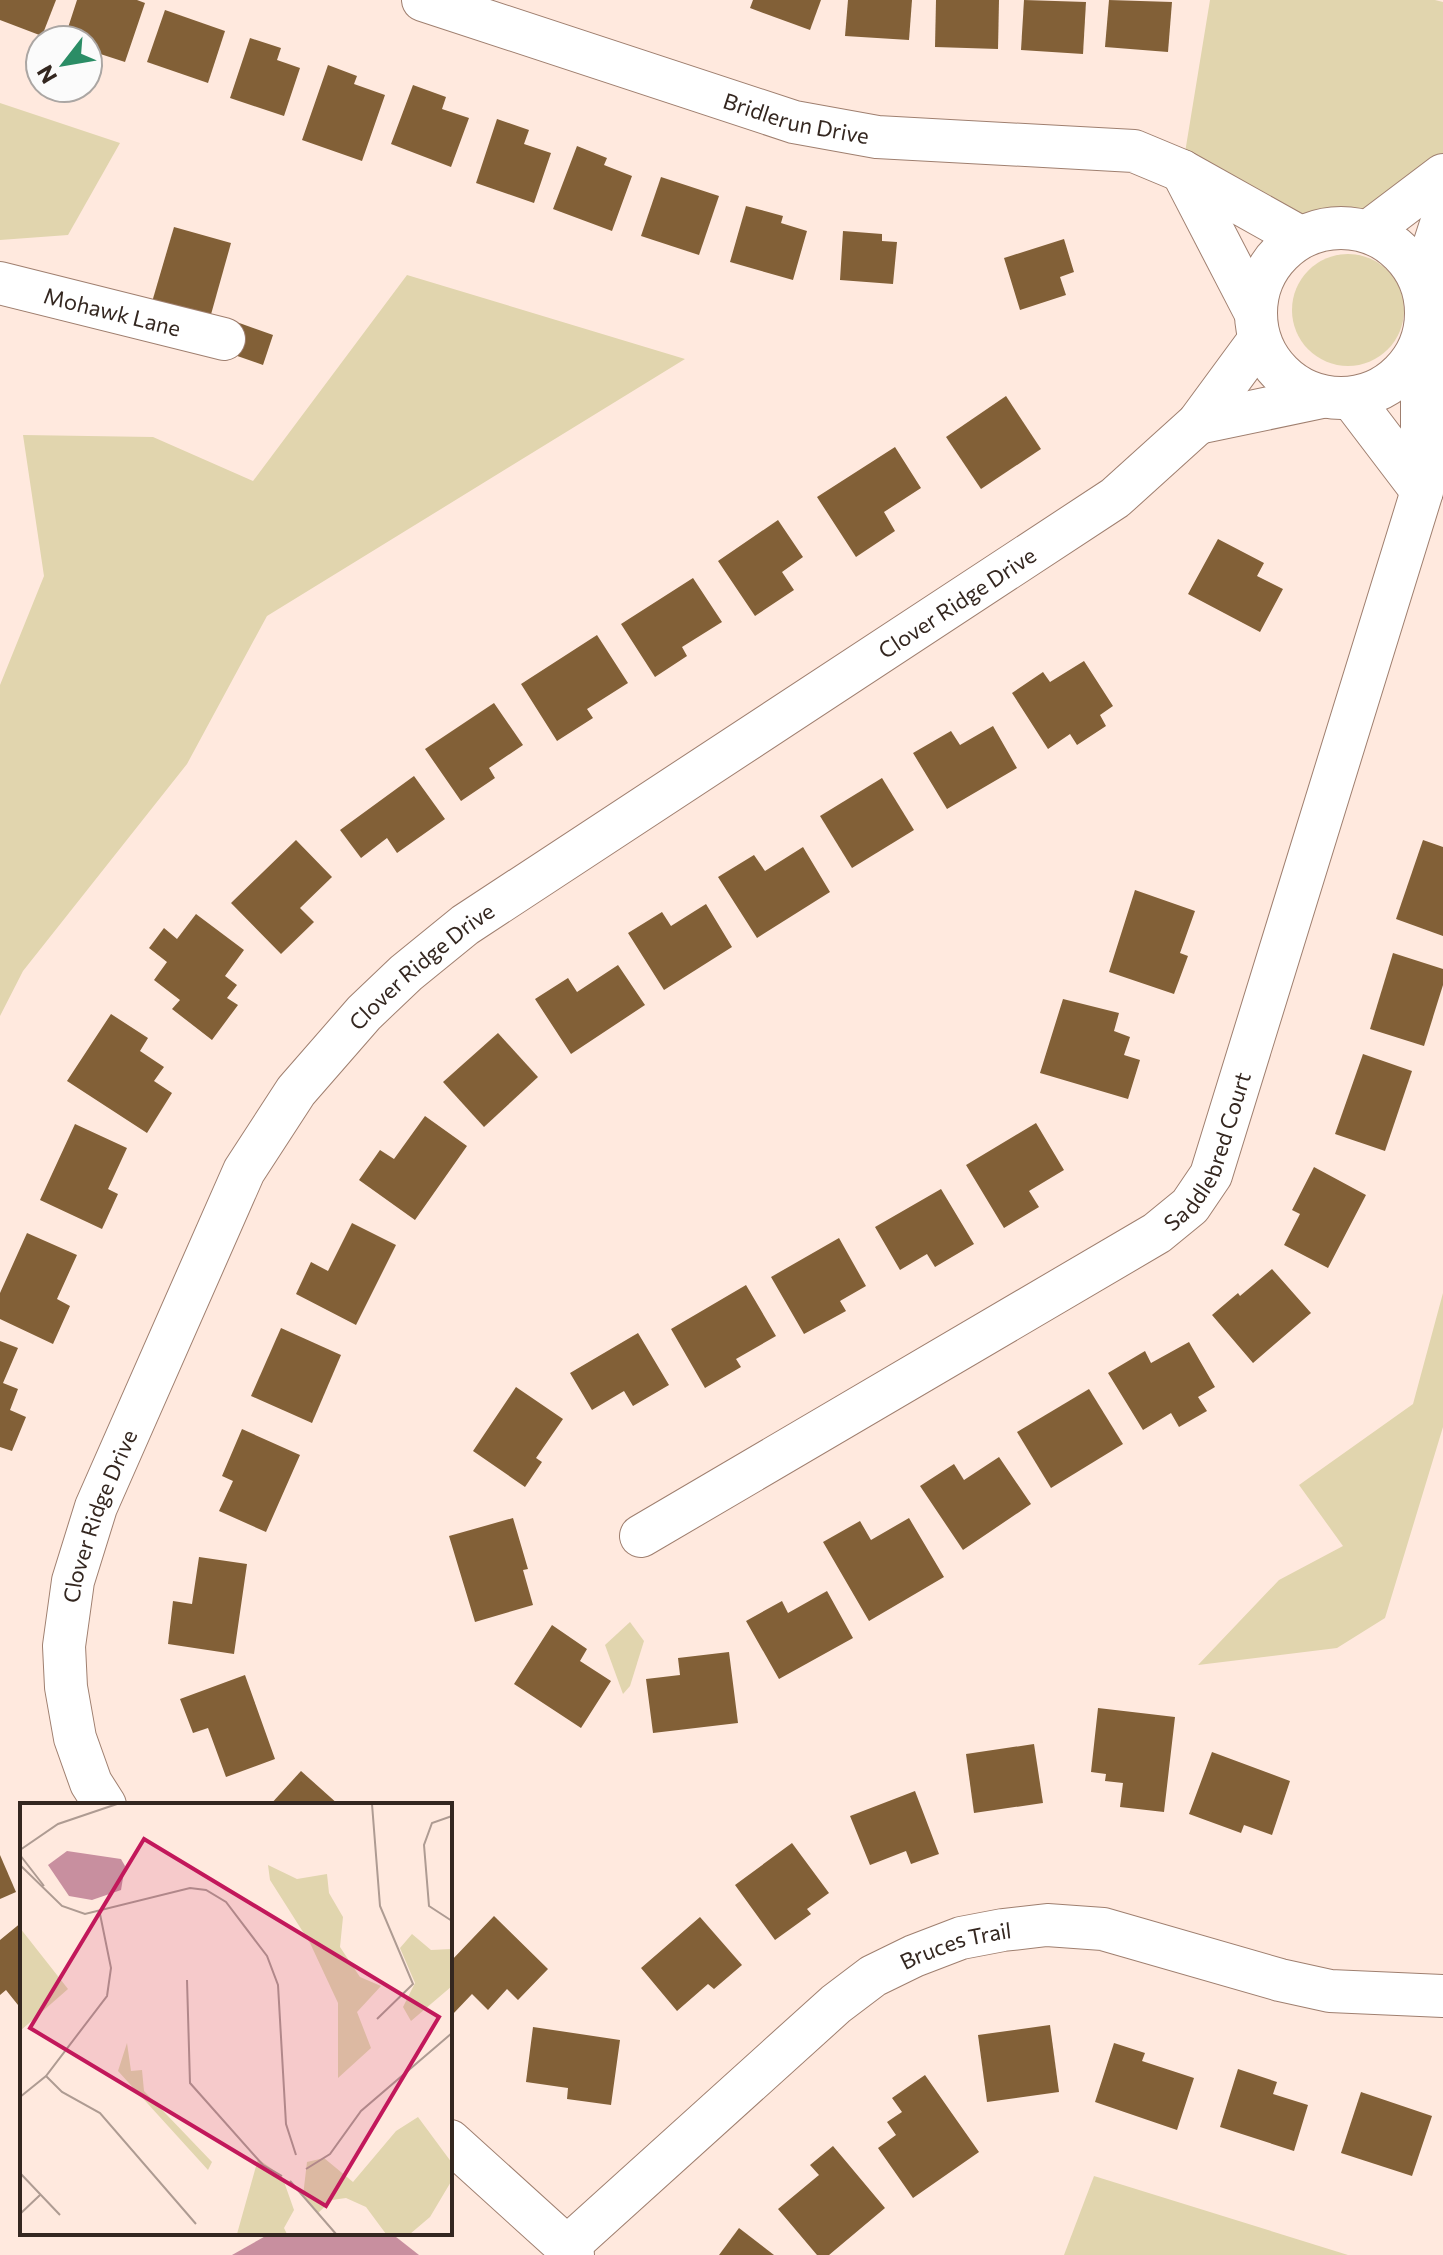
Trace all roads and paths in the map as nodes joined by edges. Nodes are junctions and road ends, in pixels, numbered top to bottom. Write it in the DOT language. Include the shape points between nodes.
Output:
graph roads {
  1 [pos="423,0"];
  2 [pos="1182,171"];
  3 [pos="1443,175"];
  4 [pos="1443,218"];
  5 [pos="1369,231"];
  6 [pos="1300,237"];
  7 [pos="0,283"];
  8 [pos="1422,283"];
  9 [pos="1257,325"];
  10 [pos="224,339"];
  11 [pos="1422,342"];
  12 [pos="1337,398"];
  13 [pos="1198,423"];
  14 [pos="1422,491"];
  15 [pos="641,1536"];
  16 [pos="104,1803"];
  17 [pos="1443,1996"];
  18 [pos="452,2143"];
  19 [pos="570,2251"];
  1 -- 2 [label="street, Bridlerun Drive" via="794,122 877,137 1134,151"];
  2 -- 6 [label="street, Bridlerun Drive"];
  2 -- 9 [label="street"];
  3 -- 5 [label="street"];
  4 -- 8 [label="street"];
  5 -- 6 [label="street, Clover Ridge Drive" via="1339,227"];
  5 -- 8 [label="street" via="1395,246"];
  6 -- 9 [label="street, Clover Ridge Drive" via="1276,255 1261,281"];
  7 -- 10 [label="street, Mohawk Lane"];
  8 -- 11 [label="street" via="1427,313"];
  9 -- 12 [label="street" via="1272,366 1295,386"];
  9 -- 13 [label="street, Clover Ridge Drive"];
  11 -- 12 [label="street" via="1407,369 1384,388"];
  11 -- 14 [label="street, Saddlebred Court"];
  12 -- 13 [label="street"];
  12 -- 14 [label="street"];
  13 -- 16 [label="street, Clover Ridge Drive" via="1115,498 465,925 364,1013 296,1091 244,1171 96,1507 73,1581 64,1646 66,1687 75,1738"];
  14 -- 15 [label="street, Saddlebred Court" via="1211,1175 1190,1206 1157,1233"];
  17 -- 19 [label="street, Bruces Trail" via="1330,1991 1103,1929 1047,1925 961,1938 873,1976 836,2004"];
  18 -- 19 [label="street"];
}
